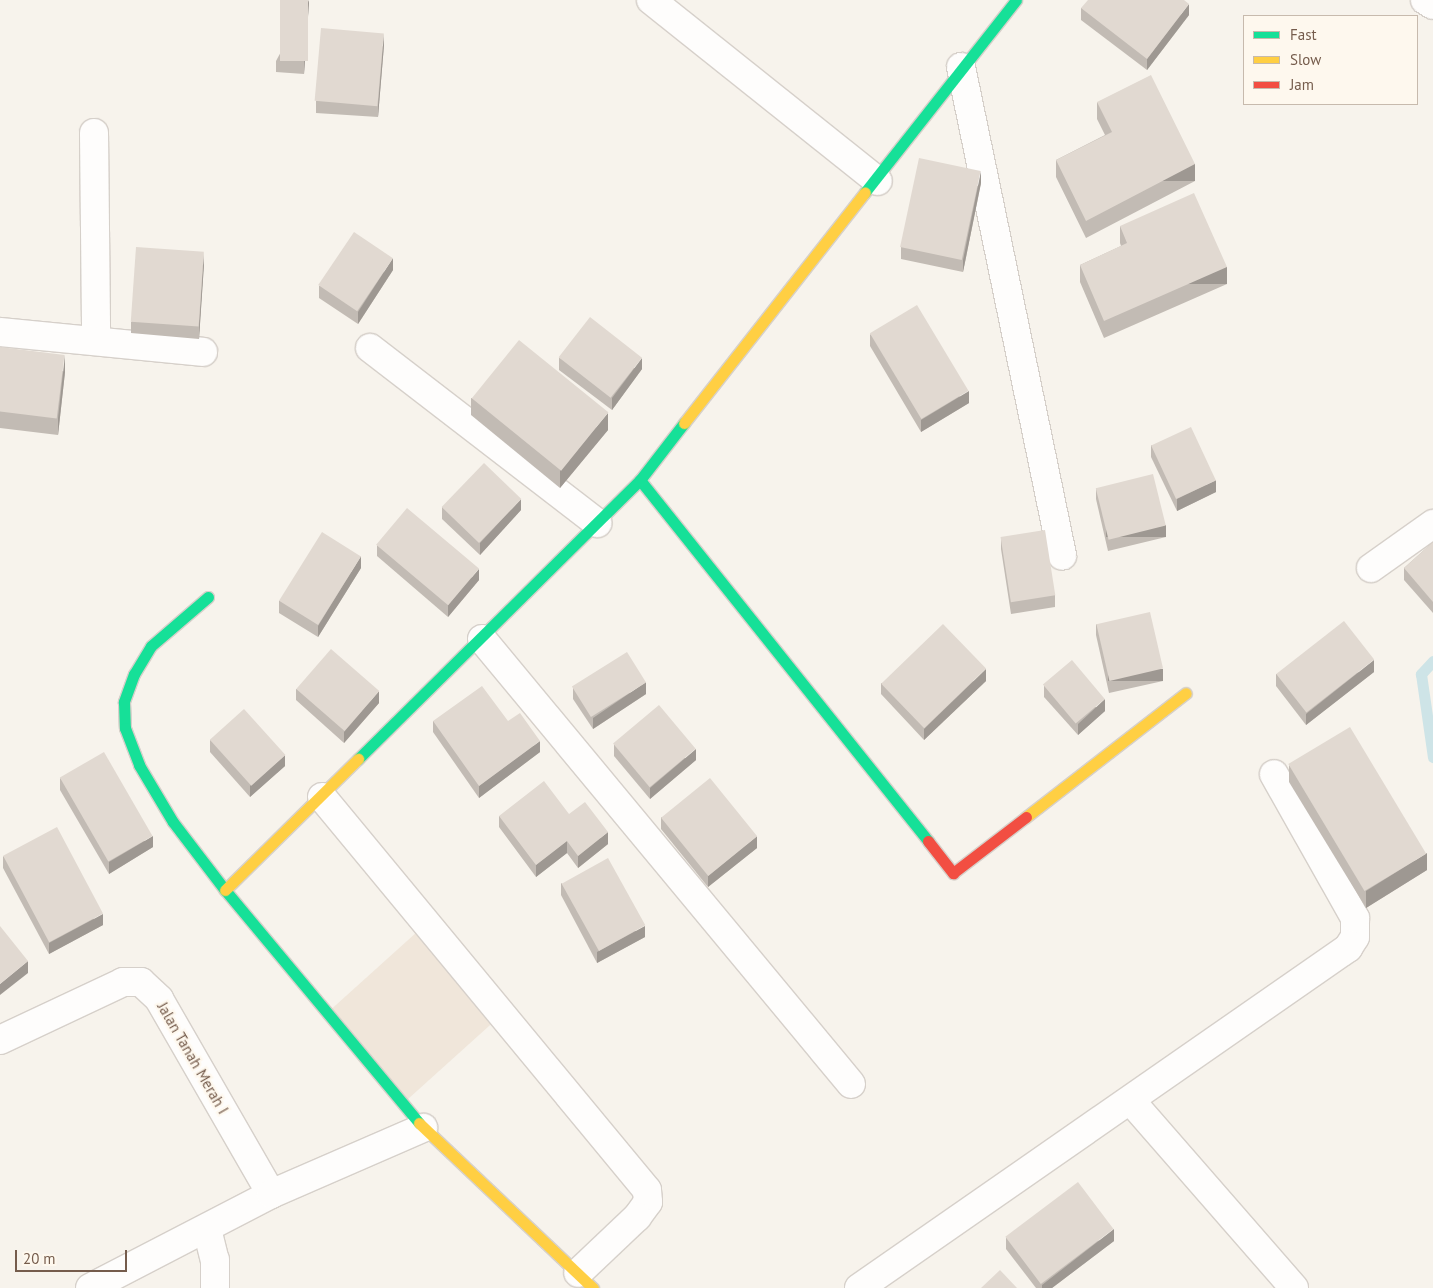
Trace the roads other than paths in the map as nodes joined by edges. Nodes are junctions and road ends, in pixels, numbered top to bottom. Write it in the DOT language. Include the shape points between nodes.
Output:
graph roads {
  1 [pos="651,0"];
  2 [pos="1016,0"];
  3 [pos="1425,0"];
  4 [pos="1433,5"];
  5 [pos="961,67"];
  6 [pos="94,133"];
  7 [pos="878,181"];
  8 [pos="0,332"];
  9 [pos="96,340"];
  10 [pos="370,348"];
  11 [pos="203,352"];
  12 [pos="640,480"];
  13 [pos="597,523"];
  14 [pos="1433,524"];
  15 [pos="1062,556"];
  16 [pos="1371,568"];
  17 [pos="208,597"];
  18 [pos="482,639"];
  19 [pos="1186,693"];
  20 [pos="1274,774"];
  21 [pos="322,797"];
  22 [pos="225,890"];
  23 [pos="0,1040"];
  24 [pos="851,1084"];
  25 [pos="1131,1101"];
  26 [pos="423,1128"];
  27 [pos="271,1194"];
  28 [pos="207,1229"];
  29 [pos="586,1281"];
  30 [pos="90,1288"];
  31 [pos="215,1288"];
  32 [pos="859,1288"];
  33 [pos="1294,1288"];
  1 -- 7 [label="street"];
  2 -- 5 [label="street"];
  3 -- 4 [label="street"];
  5 -- 7 [label="street"];
  5 -- 15 [label="street"];
  6 -- 9 [label="street"];
  7 -- 12 [label="street"];
  8 -- 9 [label="street"];
  9 -- 11 [label="street"];
  10 -- 13 [label="street"];
  12 -- 13 [label="street"];
  12 -- 19 [label="street" via="953,873"];
  13 -- 18 [label="street"];
  14 -- 16 [label="street"];
  17 -- 22 [label="street" via="151,646 124,702 125,728 139,765 173,822"];
  18 -- 21 [label="street"];
  18 -- 24 [label="street"];
  20 -- 25 [label="street" via="1350,908 1355,937 1339,959"];
  21 -- 22 [label="street"];
  21 -- 29 [label="street" via="647,1190 648,1202"];
  22 -- 26 [label="street"];
  23 -- 27 [label="street, Jalan Tanah Merah I" via="123,982 141,982 160,999"];
  25 -- 32 [label="street"];
  25 -- 33 [label="street"];
  26 -- 27 [label="street"];
  26 -- 29 [label="street"];
  27 -- 28 [label="street"];
  28 -- 30 [label="street"];
  28 -- 31 [label="street" via="215,1260"];
}
